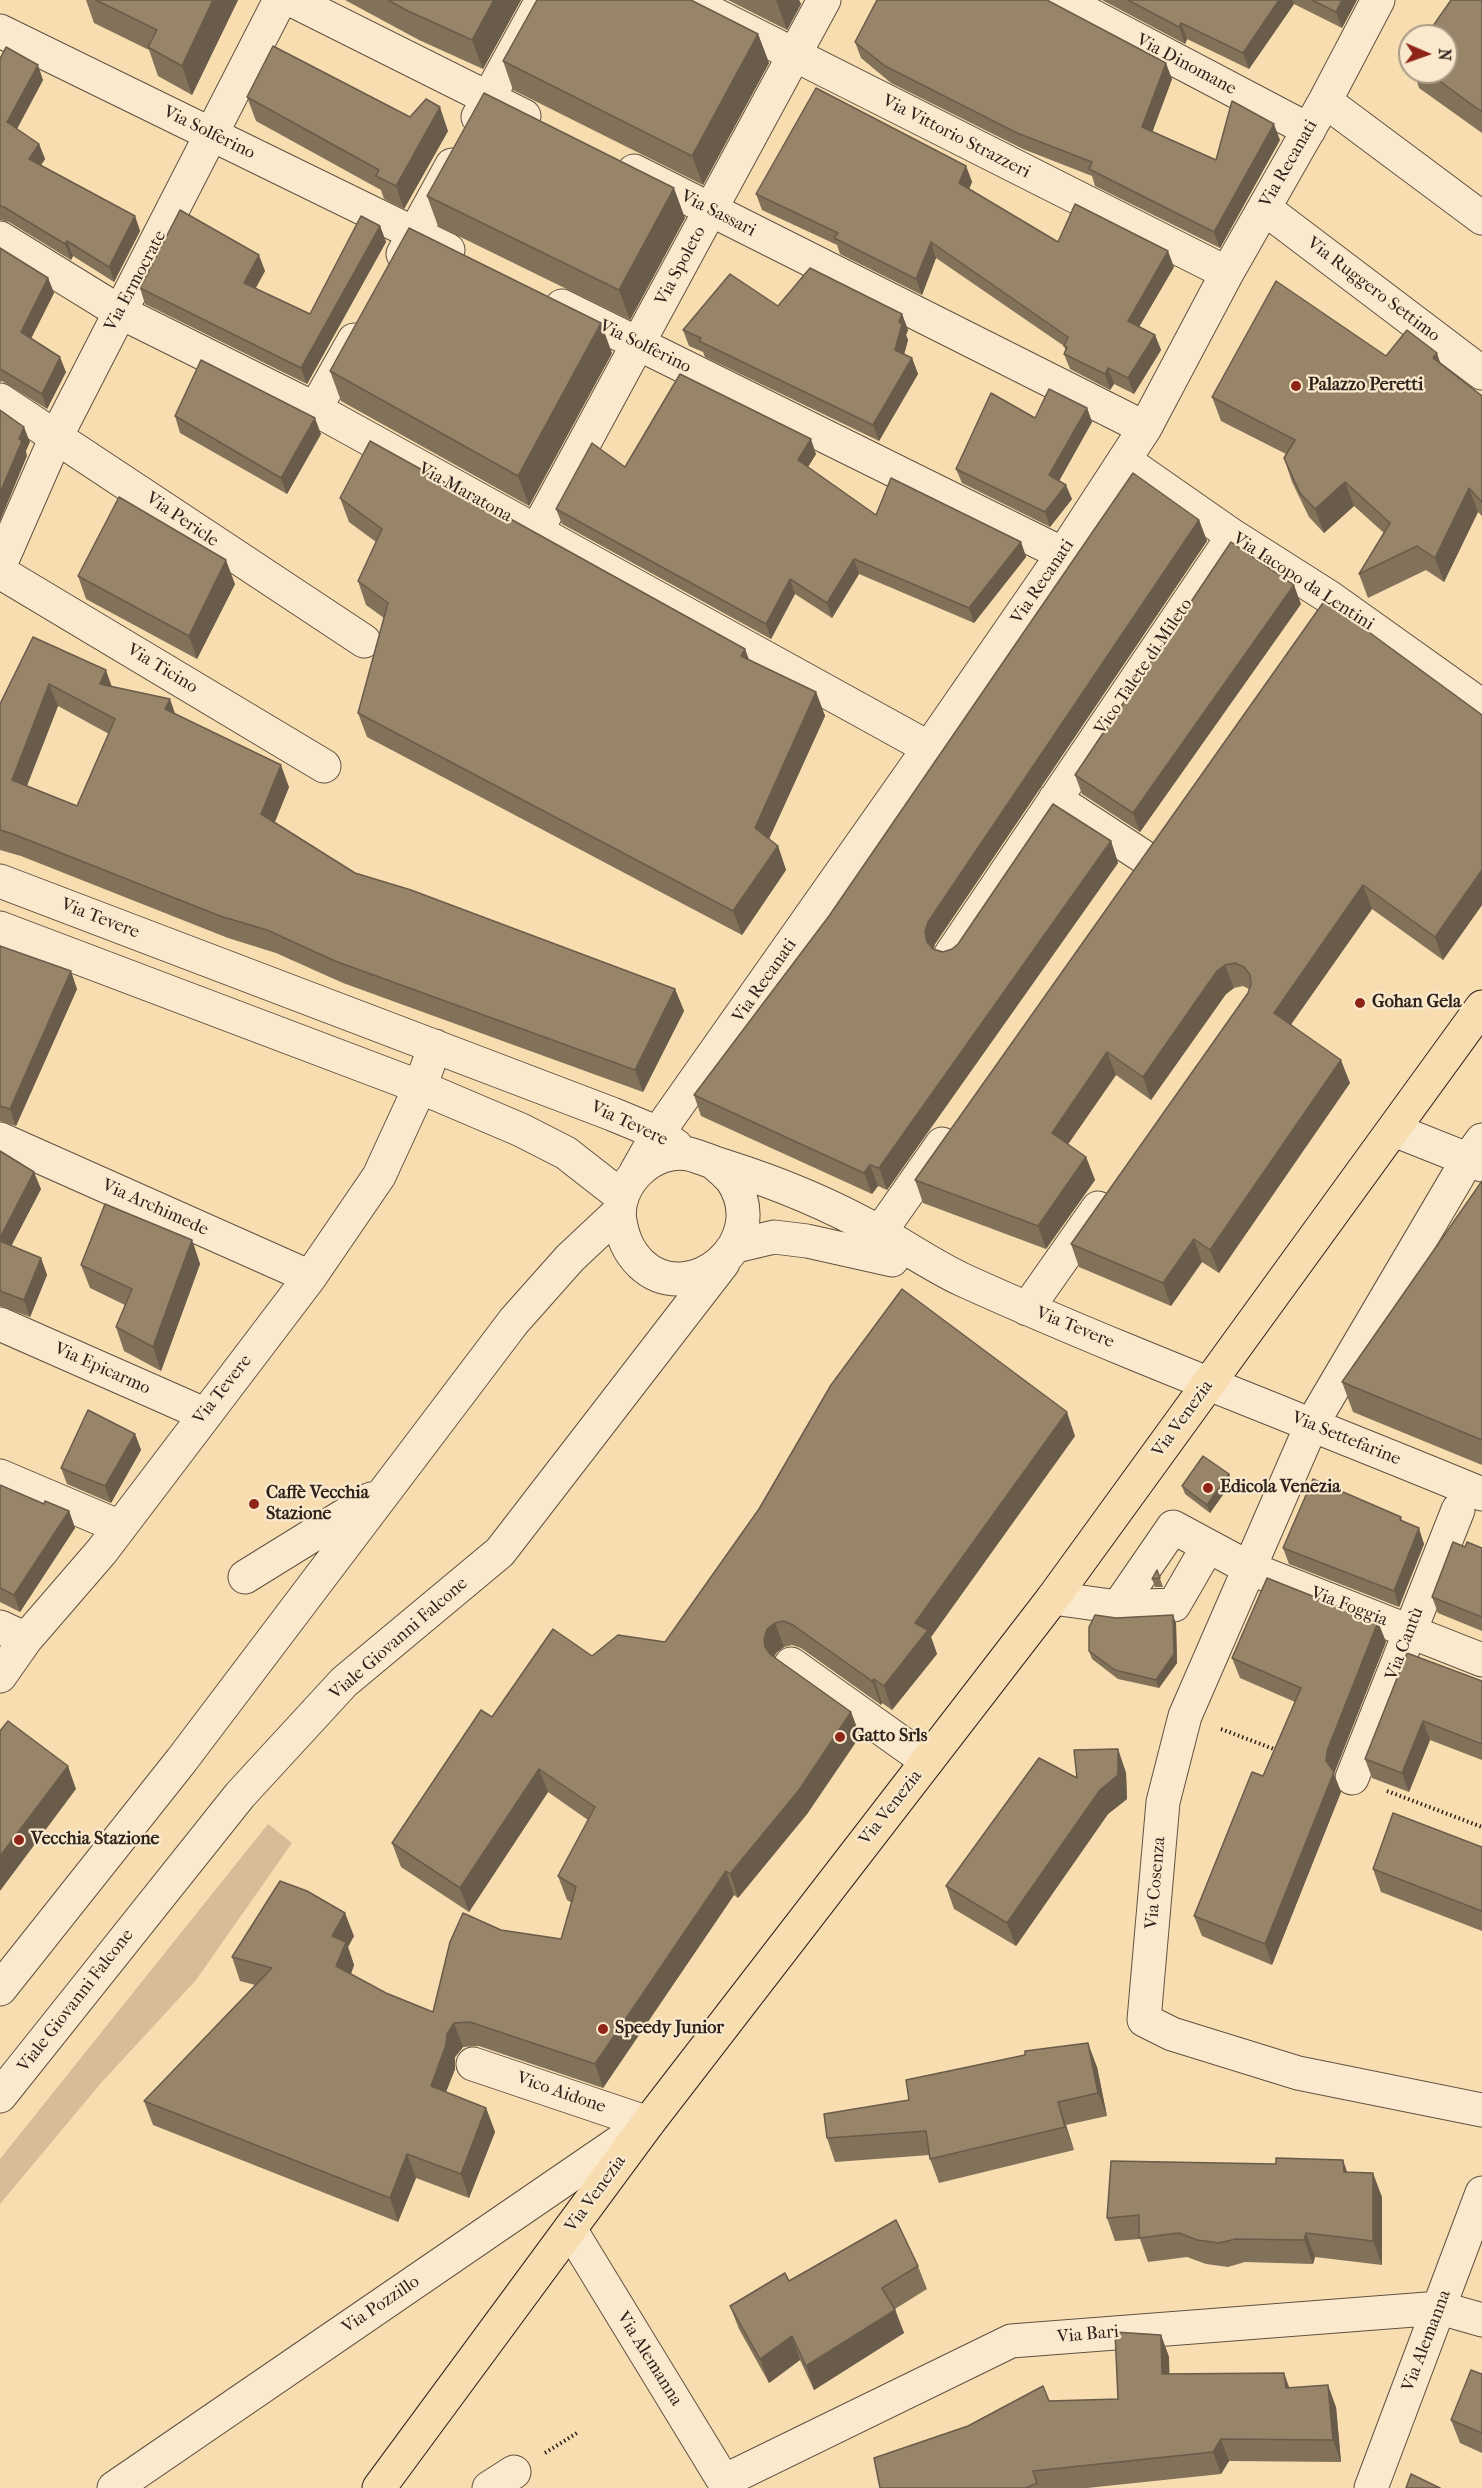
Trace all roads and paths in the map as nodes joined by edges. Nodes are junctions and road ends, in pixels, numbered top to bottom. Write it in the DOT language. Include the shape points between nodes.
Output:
graph roads {
  1 [pos="280,0"];
  2 [pos="292,0"];
  3 [pos="542,0"];
  4 [pos="686,0"];
  5 [pos="824,0"];
  6 [pos="1062,0"];
  7 [pos="1378,0"];
  8 [pos="0,31"];
  9 [pos="794,55"];
  10 [pos="488,98"];
  11 [pos="1325,101"];
  12 [pos="552,130"];
  13 [pos="1309,130"];
  14 [pos="213,135"];
  15 [pos="605,157"];
  16 [pos="1264,208"];
  17 [pos="711,210"];
  18 [pos="1482,218"];
  19 [pos="415,234"];
  20 [pos="0,238"];
  21 [pos="479,265"];
  22 [pos="1227,273"];
  23 [pos="386,285"];
  24 [pos="532,291"];
  25 [pos="120,312"];
  26 [pos="368,316"];
  27 [pos="639,344"];
  28 [pos="1482,373"];
  29 [pos="0,400"];
  30 [pos="315,410"];
  31 [pos="1145,428"];
  32 [pos="56,437"];
  33 [pos="1124,460"];
  34 [pos="536,532"];
  35 [pos="1233,536"];
  36 [pos="1063,554"];
  37 [pos="0,566"];
  38 [pos="0,572"];
  39 [pos="1329,597"];
  40 [pos="1309,626"];
  41 [pos="364,641"];
  42 [pos="1482,706"];
  43 [pos="930,748"];
  44 [pos="324,766"];
  45 [pos="1055,799"];
  46 [pos="1164,828"];
  47 [pos="1144,857"];
  48 [pos="0,881"];
  49 [pos="1124,886"];
  50 [pos="0,928"];
  51 [pos="951,954"];
  52 [pos="1482,1007"];
  53 [pos="435,1046"];
  54 [pos="420,1087"];
  55 [pos="961,1117"];
  56 [pos="1394,1130"];
  57 [pos="657,1133"];
  58 [pos="0,1139"];
  59 [pos="1477,1155"];
  60 [pos="701,1158"];
  61 [pos="1116,1182"];
  62 [pos="625,1194"];
  63 [pos="875,1243"];
  64 [pos="730,1254"];
  65 [pos="310,1276"];
  66 [pos="1027,1309"];
  67 [pos="0,1324"];
  68 [pos="1210,1383"];
  69 [pos="204,1414"];
  70 [pos="1312,1424"];
  71 [pos="0,1476"];
  72 [pos="387,1489"];
  73 [pos="1470,1502"];
  74 [pos="120,1527"];
  75 [pos="1208,1546"];
  76 [pos="1249,1568"];
  77 [pos="245,1577"];
  78 [pos="1053,1598"];
  79 [pos="1118,1607"];
  80 [pos="1410,1631"];
  81 [pos="13,1633"];
  82 [pos="1482,1660"];
  83 [pos="790,1664"];
  84 [pos="0,1676"];
  85 [pos="927,1761"];
  86 [pos="1353,1778"];
  87 [pos="0,1989"];
  88 [pos="473,2064"];
  89 [pos="0,2096"];
  90 [pos="1482,2110"];
  91 [pos="648,2123"];
  92 [pos="1482,2193"];
  93 [pos="570,2229"];
  94 [pos="1440,2308"];
  95 [pos="1482,2320"];
  96 [pos="726,2485"];
  97 [pos="114,2488"];
  98 [pos="379,2488"];
  99 [pos="1371,2488"];
  1 -- 14 [label="street, Via Ermocrate"];
  2 -- 10 [label="street"];
  3 -- 10 [label="street"];
  4 -- 9 [label="street, Via Vittorio Strazzeri"];
  5 -- 9 [label="street, Via Spoleto"];
  6 -- 13 [label="street, Via Dinomane"];
  7 -- 11 [label="street, Via Recanati"];
  8 -- 14 [label="street, Via Solferino"];
  9 -- 17 [label="street, Via Spoleto"];
  9 -- 22 [label="street, Via Vittorio Strazzeri"];
  10 -- 12 [label="street"];
  10 -- 19 [label="street"];
  11 -- 13 [label="street, Via Recanati"];
  11 -- 18 [label="street"];
  13 -- 16 [label="street, Via Recanati"];
  14 -- 19 [label="street, Via Solferino"];
  14 -- 25 [label="street, Via Ermocrate"];
  15 -- 17 [label="street, Via Sassari"];
  16 -- 22 [label="street, Via Recanati"];
  16 -- 28 [label="street, Via Ruggero Settimo"];
  17 -- 27 [label="street, Via Spoleto"];
  17 -- 31 [label="street, Via Sassari"];
  19 -- 21 [label="street, Via Solferino"];
  19 -- 23 [label="street"];
  20 -- 25 [label="street, Via Maratona"];
  22 -- 31 [label="street, Via Recanati"];
  24 -- 27 [label="street, Via Solferino"];
  25 -- 30 [label="street, Via Maratona"];
  25 -- 32 [label="street, Via Ermocrate"];
  26 -- 30 [label="street"];
  27 -- 34 [label="street, Via Spoleto"];
  27 -- 36 [label="street, Via Solferino"];
  29 -- 32 [label="street, Via Pericle"];
  30 -- 34 [label="street, Via Maratona"];
  31 -- 33 [label="street, Via Recanati"];
  32 -- 37 [label="street, Via Ermocrate"];
  32 -- 41 [label="street, Via Pericle"];
  33 -- 35 [label="street, Via Iacopo da Lentini"];
  33 -- 36 [label="street, Via Recanati"];
  34 -- 43 [label="street, Via Maratona"];
  35 -- 39 [label="street, Via Iacopo da Lentini"];
  35 -- 45 [label="street, Vico Talete di Mileto"];
  36 -- 43 [label="street, Via Recanati"];
  38 -- 44 [label="street, Via Ticino"];
  39 -- 40 [label="street"];
  39 -- 42 [label="street, Via Iacopo da Lentini"];
  43 -- 57 [label="street, Via Recanati"];
  45 -- 47 [label="street"];
  45 -- 51 [label="street, Vico Talete di Mileto"];
  46 -- 47 [label="street"];
  47 -- 49 [label="street"];
  48 -- 53 [label="street, Via Tevere"];
  50 -- 54 [label="street"];
  52 -- 56 [label="main road, Via Venezia"];
  53 -- 54 [label="street, Via Tevere"];
  53 -- 57 [label="street, Via Tevere"];
  54 -- 62 [label="street" via="566,1153"];
  54 -- 65 [label="street, Via Tevere" via="379,1176"];
  55 -- 63 [label="street"];
  56 -- 59 [label="street"];
  56 -- 68 [label="main road, Via Venezia"];
  57 -- 60 [label="street, Via Tevere"];
  57 -- 62 [label="street, Via Recanati"];
  58 -- 65 [label="street, Via Archimede"];
  59 -- 70 [label="street"];
  60 -- 62 [label="street" via="660,1157"];
  60 -- 63 [label="street, Via Tevere" via="766,1179 835,1208"];
  60 -- 64 [label="street" via="731,1179 741,1200 743,1224"];
  61 -- 66 [label="street"];
  62 -- 64 [label="street" via="624,1242 642,1265 669,1278 699,1276"];
  62 -- 72 [label="street" via="513,1321"];
  63 -- 64 [label="street" via="774,1237"];
  63 -- 66 [label="street, Via Tevere"];
  64 -- 89 [label="street, Viale Giovanni Falcone" via="500,1552 344,1682 240,1795"];
  65 -- 69 [label="street, Via Tevere"];
  66 -- 68 [label="street, Via Tevere"];
  67 -- 69 [label="street, Via Epicarmo"];
  68 -- 70 [label="street, Via Settefarine"];
  68 -- 78 [label="main road, Via Venezia"];
  69 -- 74 [label="street, Via Tevere"];
  70 -- 73 [label="street, Via Settefarine"];
  70 -- 76 [label="street, Via Cosenza"];
  71 -- 74 [label="street"];
  72 -- 77 [label="street"];
  72 -- 87 [label="street" via="181,1761"];
  73 -- 80 [label="street, Via Cantù"];
  74 -- 81 [label="street, Via Tevere"];
  75 -- 76 [label="street, Via Foggia"];
  75 -- 79 [label="street" via="1174,1605"];
  75 -- 79 [label="street, Via Foggia" via="1173,1527"];
  76 -- 80 [label="street, Via Foggia"];
  76 -- 90 [label="street, Via Cosenza" via="1185,1716 1163,1802 1144,2020 1172,2034 1298,2073"];
  78 -- 79 [label="street"];
  78 -- 85 [label="main road, Via Venezia"];
  80 -- 82 [label="street, Via Foggia"];
  80 -- 86 [label="street, Via Cantù"];
  81 -- 84 [label="street, Via Tevere"];
  83 -- 85 [label="street"];
  85 -- 91 [label="main road, Via Venezia"];
  88 -- 91 [label="street, Vico Aidone"];
  91 -- 93 [label="main road, Via Venezia"];
  91 -- 97 [label="street, Via Pozzillo"];
  92 -- 94 [label="street, Via Alemanna"];
  93 -- 96 [label="street, Via Alemanna"];
  93 -- 98 [label="main road, Via Venezia"];
  94 -- 95 [label="street, Via Bari"];
  94 -- 96 [label="street, Via Bari" via="1011,2341"];
  94 -- 99 [label="street, Via Alemanna"];
}
